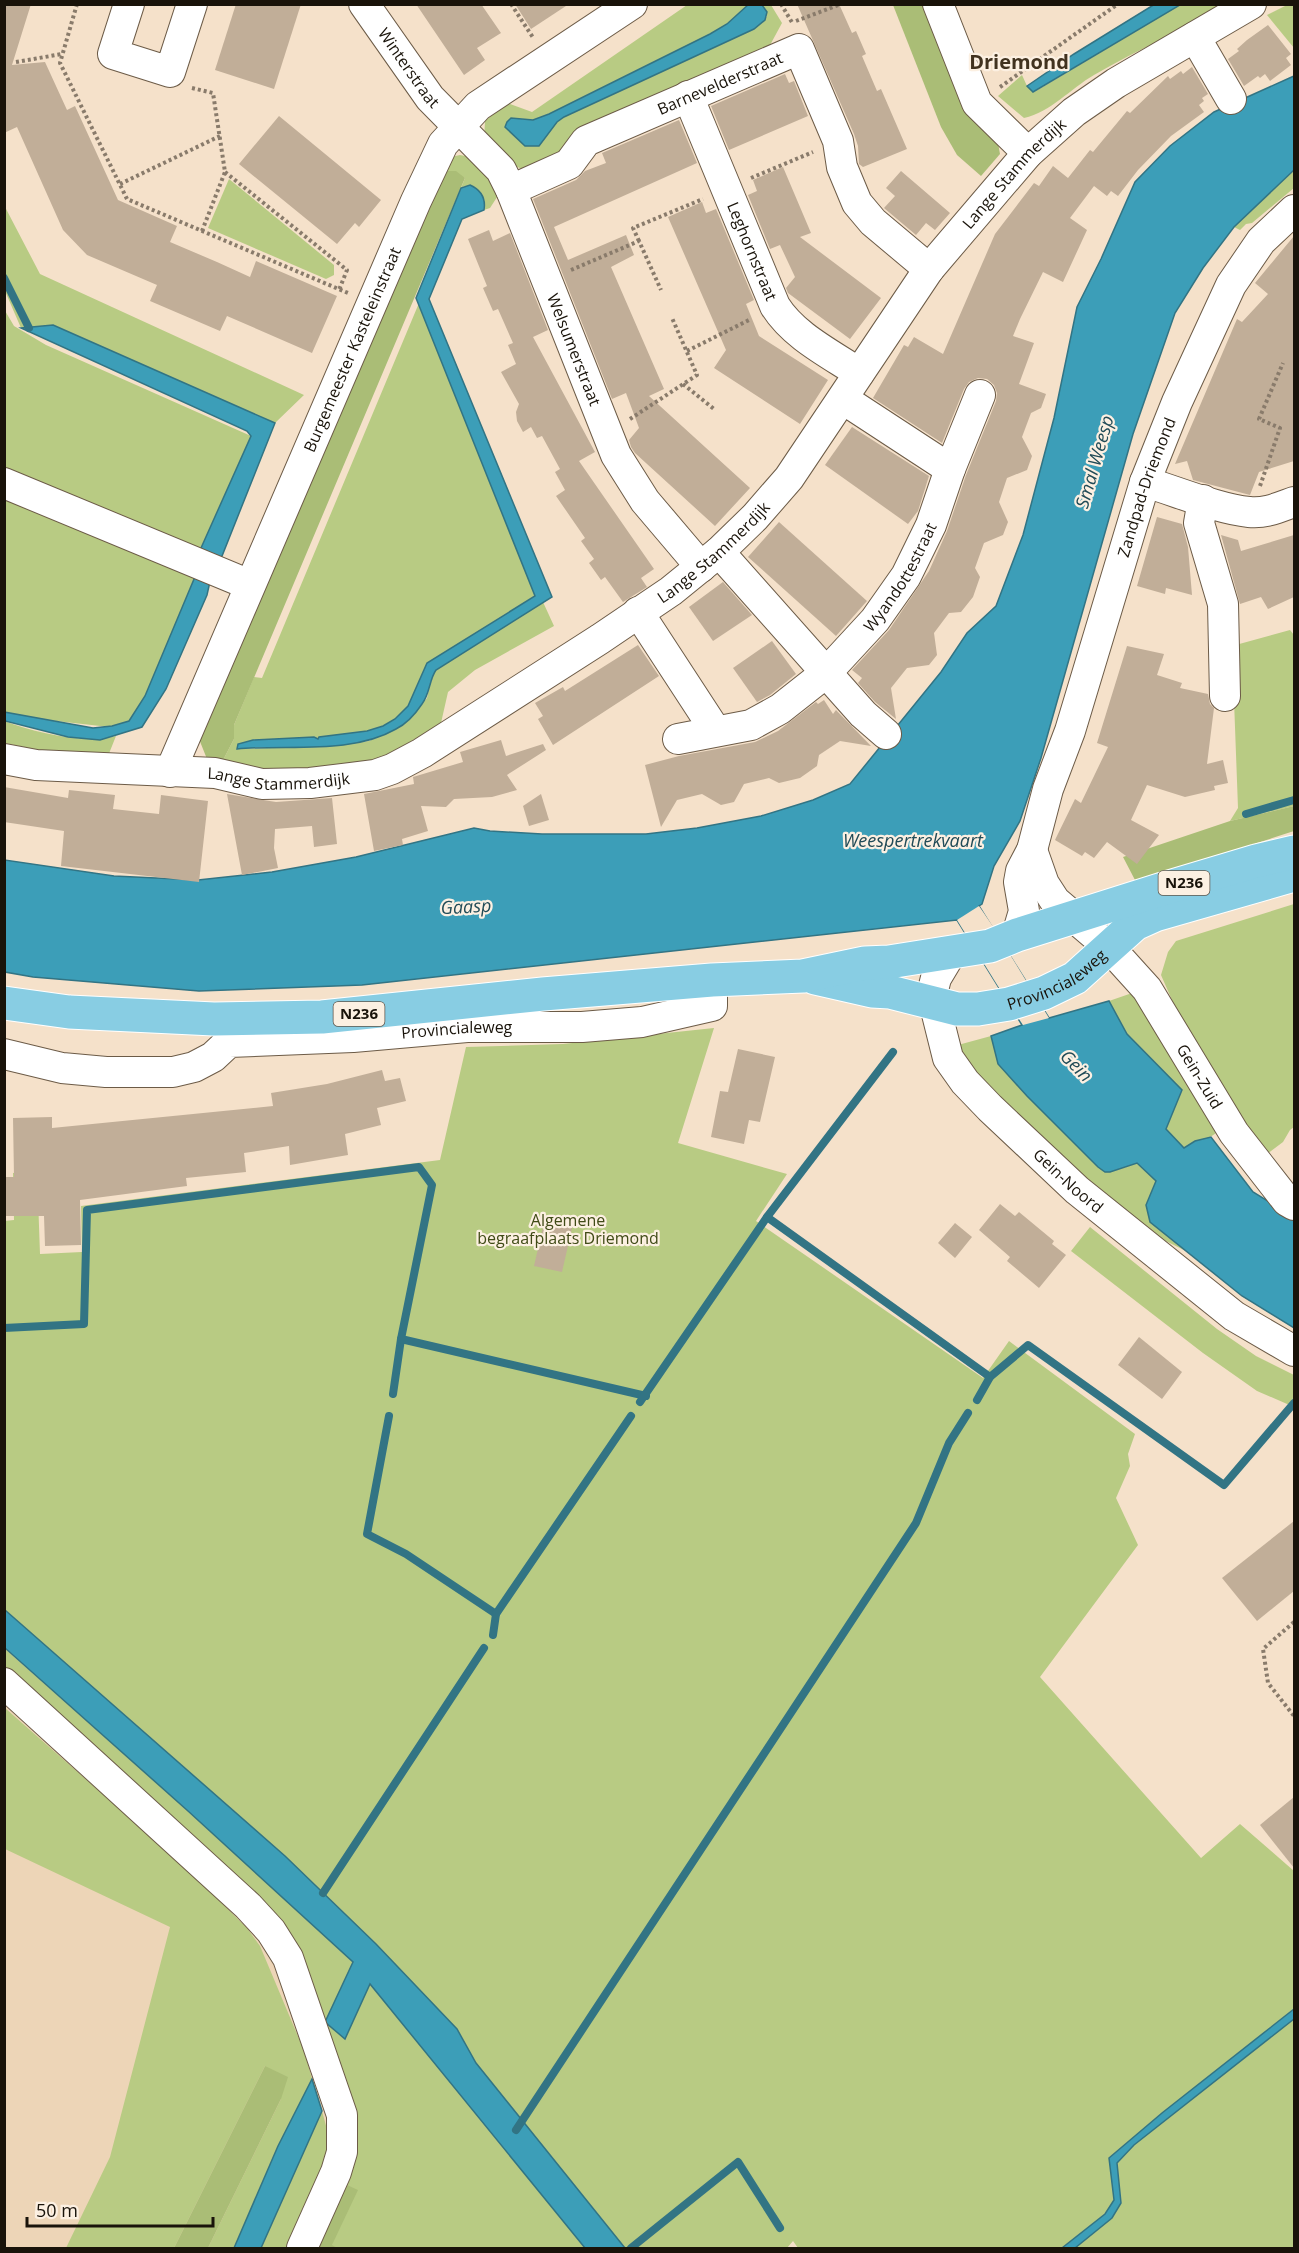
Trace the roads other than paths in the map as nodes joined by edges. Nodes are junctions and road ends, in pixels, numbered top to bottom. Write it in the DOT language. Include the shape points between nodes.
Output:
graph roads {
  1 [pos="129,4"];
  2 [pos="192,4"];
  3 [pos="364,4"];
  4 [pos="632,4"];
  5 [pos="938,4"];
  6 [pos="1251,4"];
  7 [pos="1195,37"];
  8 [pos="688,96"];
  9 [pos="1231,99"];
  10 [pos="459,126"];
  11 [pos="1028,153"];
  12 [pos="511,190"];
  13 [pos="1294,210"];
  14 [pos="929,269"];
  15 [pos="859,373"];
  16 [pos="980,395"];
  17 [pos="843,399"];
  18 [pos="950,469"];
  19 [pos="1145,482"];
  20 [pos="4,483"];
  21 [pos="1203,500"];
  22 [pos="1294,501"];
  23 [pos="710,560"];
  24 [pos="250,585"];
  25 [pos="638,612"];
  26 [pos="827,672"];
  27 [pos="1225,696"];
  28 [pos="716,730"];
  29 [pos="886,734"];
  30 [pos="678,739"];
  31 [pos="4,759"];
  32 [pos="170,772"];
  33 [pos="1032,850"];
  34 [pos="1294,852"];
  35 [pos="1294,875"];
  36 [pos="1075,917"];
  37 [pos="986,944"];
  38 [pos="1109,947"];
  39 [pos="803,976"];
  40 [pos="712,993"];
  41 [pos="933,1002"];
  42 [pos="4,1003"];
  43 [pos="4,1054"];
  44 [pos="1294,1205"];
  45 [pos="1294,1351"];
  46 [pos="4,1683"];
  47 [pos="302,2248"];
  1 -- 2 [label="street" via="113,54 170,72"];
  3 -- 10 [label="street, Winterstraat" via="430,98"];
  4 -- 10 [label="street, Burgemeester Kasteleinstraat" via="478,106"];
  5 -- 11 [label="street" via="977,103"];
  6 -- 7 [label="street, Lange Stammerdijk"];
  7 -- 9 [label="street"];
  7 -- 11 [label="street, Lange Stammerdijk" via="1074,112"];
  8 -- 12 [label="street, Barnevelderstraat" via="586,141 569,164"];
  8 -- 14 [label="street, Barnevelderstraat" via="799,50 838,141 842,167 857,203 873,222"];
  8 -- 15 [label="street, Leghornstraat" via="784,321"];
  10 -- 12 [label="street, Welsumerstraat" via="501,170"];
  10 -- 24 [label="street, Burgemeester Kasteleinstraat" via="443,144 416,201"];
  11 -- 14 [label="street, Lange Stammerdijk"];
  12 -- 23 [label="street, Welsumerstraat" via="616,455 645,501"];
  13 -- 19 [label="street, Zandpad-Driemond" via="1261,241 1231,285"];
  14 -- 15 [label="street, Lange Stammerdijk"];
  15 -- 17 [label="street, Lange Stammerdijk"];
  16 -- 18 [label="street, Wyandottestraat"];
  17 -- 18 [label="street"];
  17 -- 23 [label="street, Lange Stammerdijk" via="789,478"];
  18 -- 26 [label="street, Wyandottestraat" via="931,525 906,576 875,620"];
  19 -- 21 [label="street"];
  19 -- 33 [label="street, Zandpad-Driemond"];
  20 -- 24 [label="street"];
  21 -- 22 [label="street" via="1251,512 1272,510"];
  21 -- 27 [label="street" via="1199,522 1223,604"];
  23 -- 25 [label="street, Lange Stammerdijk"];
  23 -- 26 [label="street"];
  24 -- 32 [label="street, Burgemeester Kasteleinstraat"];
  25 -- 28 [label="street"];
  25 -- 32 [label="street, Lange Stammerdijk" via="392,769 360,778 262,784 216,773"];
  26 -- 28 [label="street, Wyandottestraat" via="780,709 751,725"];
  26 -- 29 [label="street"];
  28 -- 30 [label="street, Wyandottestraat"];
  31 -- 32 [label="street, Lange Stammerdijk" via="36,765"];
  33 -- 36 [label="street" via="1044,885 1055,901"];
  33 -- 37 [label="street, Zandpad-Driemond" via="1019,882 1024,911"];
  34 -- 36 [label="main road, Provincialeweg / N236"];
  35 -- 38 [label="main road, Provincialeweg / N236" via="1155,915 1135,924"];
  36 -- 37 [label="main road, Provincialeweg / N236"];
  36 -- 38 [label="street"];
  37 -- 39 [label="main road, Provincialeweg / N236"];
  37 -- 41 [label="street, Gein-Noord" via="933,986"];
  38 -- 41 [label="main road, Provincialeweg / N236" via="1075,978 1022,1000 978,1009 957,1009"];
  38 -- 44 [label="street, Gein-Zuid" via="1147,989 1234,1133"];
  39 -- 40 [label="main road, Provincialeweg / N236"];
  39 -- 41 [label="main road, Provincialeweg / N236"];
  40 -- 42 [label="main road, Provincialeweg / N236" via="543,994 322,1017 203,1018 69,1012"];
  40 -- 43 [label="street, Provincialeweg" via="642,1022 582,1028 467,1027 228,1042 213,1057 173,1072 62,1068"];
  41 -- 45 [label="street, Gein-Noord" via="948,1058 990,1108 1077,1190 1234,1316"];
  46 -- 47 [label="street" via="248,1906 288,1958 342,2115 342,2152 336,2172"];
}
